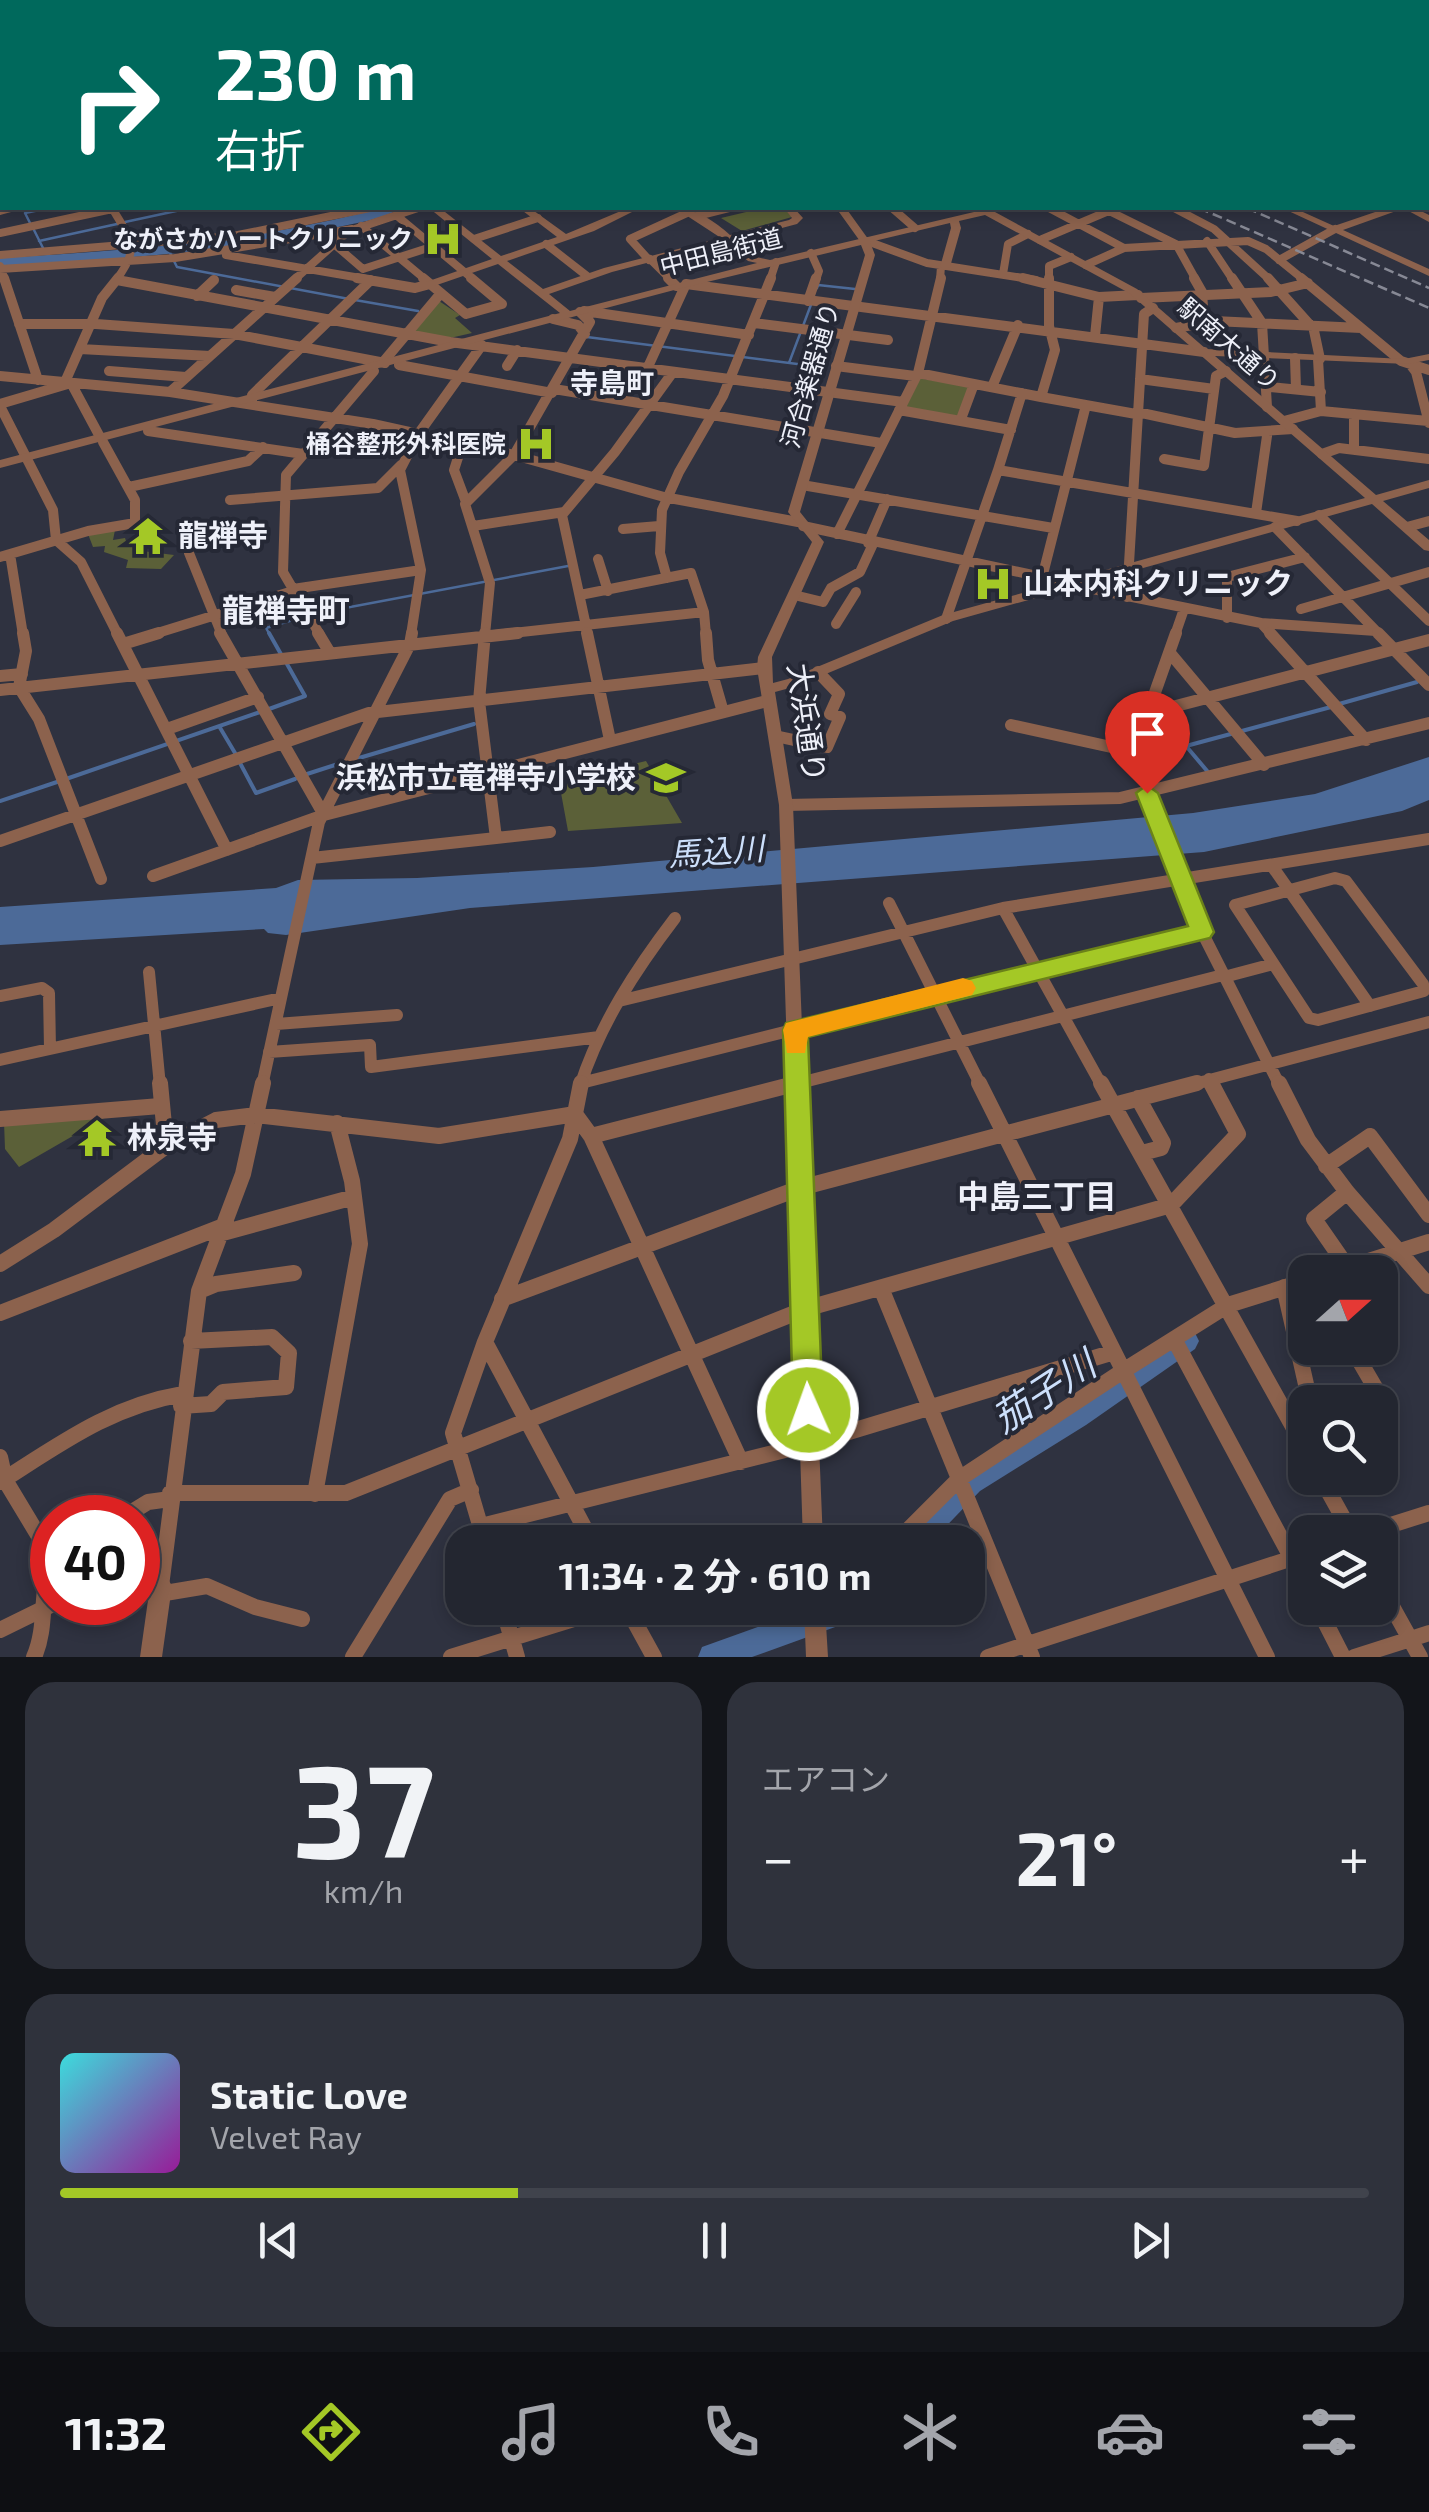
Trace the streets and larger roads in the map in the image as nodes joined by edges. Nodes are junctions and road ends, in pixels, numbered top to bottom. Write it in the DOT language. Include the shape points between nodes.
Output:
graph roads {
  1 [pos="105,210"];
  2 [pos="115,210"];
  3 [pos="329,210"];
  4 [pos="362,210"];
  5 [pos="412,210"];
  6 [pos="437,210"];
  7 [pos="527,210"];
  8 [pos="630,210"];
  9 [pos="791,210"];
  10 [pos="842,210"];
  11 [pos="894,210"];
  12 [pos="981,210"];
  13 [pos="985,210"];
  14 [pos="1053,210"];
  15 [pos="1108,210"];
  16 [pos="1112,210"];
  17 [pos="1179,210"];
  18 [pos="1292,210"];
  19 [pos="1389,210"];
  20 [pos="689,212"];
  21 [pos="396,215"];
  22 [pos="334,217"];
  23 [pos="538,218"];
  24 [pos="954,221"];
  25 [pos="1079,224"];
  26 [pos="357,228"];
  27 [pos="915,228"];
  28 [pos="1335,229"];
  29 [pos="0,233"];
  30 [pos="1028,234"];
  31 [pos="565,238"];
  32 [pos="730,238"];
  33 [pos="474,239"];
  34 [pos="1229,239"];
  35 [pos="864,240"];
  36 [pos="1040,240"];
  37 [pos="1206,242"];
  38 [pos="334,244"];
  39 [pos="546,244"];
  40 [pos="1176,244"];
  41 [pos="434,246"];
  42 [pos="1124,248"];
  43 [pos="216,252"];
  44 [pos="810,253"];
  45 [pos="132,254"];
  46 [pos="0,255"];
  47 [pos="1070,257"];
  48 [pos="398,258"];
  49 [pos="649,259"];
  50 [pos="500,260"];
  51 [pos="1279,260"];
  52 [pos="773,263"];
  53 [pos="749,264"];
  54 [pos="1086,265"];
  55 [pos="0,267"];
  56 [pos="943,267"];
  57 [pos="307,269"];
  58 [pos="363,270"];
  59 [pos="466,272"];
  60 [pos="1429,272"];
  61 [pos="1002,274"];
  62 [pos="587,276"];
  63 [pos="117,280"];
  64 [pos="214,280"];
  65 [pos="373,281"];
  66 [pos="1308,283"];
  67 [pos="430,284"];
  68 [pos="681,285"];
  69 [pos="1050,285"];
  70 [pos="236,290"];
  71 [pos="1278,290"];
  72 [pos="541,292"];
  73 [pos="1202,292"];
  74 [pos="1242,293"];
  75 [pos="441,294"];
  76 [pos="197,296"];
  77 [pos="764,296"];
  78 [pos="1099,296"];
  79 [pos="1139,296"];
  80 [pos="275,297"];
  81 [pos="811,301"];
  82 [pos="854,306"];
  83 [pos="967,306"];
  84 [pos="263,308"];
  85 [pos="1153,308"];
  86 [pos="578,312"];
  87 [pos="932,315"];
  88 [pos="964,318"];
  89 [pos="553,319"];
  90 [pos="330,320"];
  91 [pos="1204,321"];
  92 [pos="754,323"];
  93 [pos="19,324"];
  94 [pos="89,324"];
  95 [pos="668,324"];
  96 [pos="1262,324"];
  97 [pos="1018,325"];
  98 [pos="1312,326"];
  99 [pos="1176,328"];
  100 [pos="1360,328"];
  101 [pos="803,329"];
  102 [pos="1050,329"];
  103 [pos="234,334"];
  104 [pos="406,334"];
  105 [pos="584,334"];
  106 [pos="749,335"];
  107 [pos="846,335"];
  108 [pos="1095,336"];
  109 [pos="888,340"];
  110 [pos="468,343"];
  111 [pos="1142,343"];
  112 [pos="800,344"];
  113 [pos="482,345"];
  114 [pos="302,347"];
  115 [pos="122,348"];
  116 [pos="80,349"];
  117 [pos="516,350"];
  118 [pos="1204,352"];
  119 [pos="210,356"];
  120 [pos="1266,356"];
  121 [pos="1429,357"];
  122 [pos="572,358"];
  123 [pos="1295,358"];
  124 [pos="1319,359"];
  125 [pos="1404,362"];
  126 [pos="385,365"];
  127 [pos="507,366"];
  128 [pos="836,366"];
  129 [pos="647,369"];
  130 [pos="1429,370"];
  131 [pos="109,371"];
  132 [pos="1226,371"];
  133 [pos="673,372"];
  134 [pos="460,375"];
  135 [pos="916,375"];
  136 [pos="0,376"];
  137 [pos="186,377"];
  138 [pos="730,379"];
  139 [pos="1140,379"];
  140 [pos="38,380"];
  141 [pos="68,382"];
  142 [pos="100,384"];
  143 [pos="974,384"];
  144 [pos="1269,387"];
  145 [pos="992,388"];
  146 [pos="1214,388"];
  147 [pos="1296,390"];
  148 [pos="553,391"];
  149 [pos="170,392"];
  150 [pos="828,392"];
  151 [pos="1321,392"];
  152 [pos="1022,393"];
  153 [pos="1040,397"];
  154 [pos="244,402"];
  155 [pos="650,404"];
  156 [pos="0,405"];
  157 [pos="1086,405"];
  158 [pos="901,406"];
  159 [pos="1267,406"];
  160 [pos="1321,411"];
  161 [pos="1136,413"];
  162 [pos="1354,414"];
  163 [pos="712,416"];
  164 [pos="334,418"];
  165 [pos="961,418"];
  166 [pos="1429,422"];
  167 [pos="1289,425"];
  168 [pos="1212,428"];
  169 [pos="817,430"];
  170 [pos="1011,430"];
  171 [pos="148,431"];
  172 [pos="419,433"];
  173 [pos="1267,436"];
  174 [pos="102,440"];
  175 [pos="463,442"];
  176 [pos="881,443"];
  177 [pos="263,447"];
  178 [pos="1354,450"];
  179 [pos="303,454"];
  180 [pos="1322,454"];
  181 [pos="514,455"];
  182 [pos="1164,459"];
  183 [pos="28,460"];
  184 [pos="1429,460"];
  185 [pos="403,464"];
  186 [pos="0,467"];
  187 [pos="998,470"];
  188 [pos="593,478"];
  189 [pos="1065,484"];
  190 [pos="802,485"];
  191 [pos="128,487"];
  192 [pos="1427,487"];
  193 [pos="285,493"];
  194 [pos="857,494"];
  195 [pos="1133,494"];
  196 [pos="664,497"];
  197 [pos="1376,499"];
  198 [pos="230,500"];
  199 [pos="886,500"];
  200 [pos="466,502"];
  201 [pos="564,512"];
  202 [pos="1256,513"];
  203 [pos="1319,515"];
  204 [pos="982,516"];
  205 [pos="1297,521"];
  206 [pos="1429,521"];
  207 [pos="801,524"];
  208 [pos="472,526"];
  209 [pos="660,526"];
  210 [pos="1407,527"];
  211 [pos="1053,528"];
  212 [pos="1275,528"];
  213 [pos="623,529"];
  214 [pos="838,534"];
  215 [pos="56,540"];
  216 [pos="870,543"];
  217 [pos="1429,547"];
  218 [pos="189,554"];
  219 [pos="5,555"];
  220 [pos="1305,558"];
  221 [pos="598,559"];
  222 [pos="965,562"];
  223 [pos="1129,568"];
  224 [pos="421,570"];
  225 [pos="1429,572"];
  226 [pos="668,578"];
  227 [pos="1042,578"];
  228 [pos="1069,584"];
  229 [pos="1390,584"];
  230 [pos="293,590"];
  231 [pos="608,591"];
  232 [pos="856,592"];
  233 [pos="580,595"];
  234 [pos="794,595"];
  235 [pos="1127,597"];
  236 [pos="1343,597"];
  237 [pos="823,602"];
  238 [pos="847,606"];
  239 [pos="1184,609"];
  240 [pos="1301,610"];
  241 [pos="704,612"];
  242 [pos="212,616"];
  243 [pos="1227,618"];
  244 [pos="946,619"];
  245 [pos="1429,621"];
  246 [pos="1261,623"];
  247 [pos="836,624"];
  248 [pos="584,625"];
  249 [pos="1376,631"];
  250 [pos="485,635"];
  251 [pos="1429,640"];
  252 [pos="123,644"];
  253 [pos="410,644"];
  254 [pos="1394,649"];
  255 [pos="330,653"];
  256 [pos="1170,653"];
  257 [pos="238,663"];
  258 [pos="764,668"];
  259 [pos="818,672"];
  260 [pos="1306,672"];
  261 [pos="140,674"];
  262 [pos="712,674"];
  263 [pos="0,676"];
  264 [pos="20,681"];
  265 [pos="1429,685"];
  266 [pos="598,687"];
  267 [pos="0,690"];
  268 [pos="767,695"];
  269 [pos="1208,698"];
  270 [pos="478,701"];
  271 [pos="263,706"];
  272 [pos="376,712"];
  273 [pos="723,712"];
  274 [pos="1149,713"];
  275 [pos="1429,723"];
  276 [pos="1011,725"];
  277 [pos="775,736"];
  278 [pos="172,737"];
  279 [pos="610,740"];
  280 [pos="1366,740"];
  281 [pos="284,742"];
  282 [pos="1134,752"];
  283 [pos="1264,765"];
  284 [pos="485,772"];
  285 [pos="190,775"];
  286 [pos="1149,798"];
  287 [pos="786,805"];
  288 [pos="74,815"];
  289 [pos="324,815"];
  290 [pos="550,832"];
  291 [pos="496,838"];
  292 [pos="1429,839"];
  293 [pos="0,841"];
  294 [pos="227,850"];
  295 [pos="311,862"];
  296 [pos="1272,866"];
  297 [pos="153,876"];
  298 [pos="1180,877"];
  299 [pos="101,879"];
  300 [pos="1288,889"];
  301 [pos="888,903"];
  302 [pos="1002,908"];
  303 [pos="675,918"];
  304 [pos="905,932"];
  305 [pos="1202,932"];
  306 [pos="793,958"];
  307 [pos="1272,964"];
  308 [pos="1036,969"];
  309 [pos="149,972"];
  310 [pos="1223,976"];
  311 [pos="937,995"];
  312 [pos="0,996"];
  313 [pos="281,998"];
  314 [pos="619,1001"];
  315 [pos="1370,1006"];
  316 [pos="397,1015"];
  317 [pos="1064,1018"];
  318 [pos="1429,1022"];
  319 [pos="276,1024"];
  320 [pos="155,1026"];
  321 [pos="795,1030"];
  322 [pos="599,1037"];
  323 [pos="959,1041"];
  324 [pos="50,1049"];
  325 [pos="269,1052"];
  326 [pos="0,1060"];
  327 [pos="1268,1063"];
  328 [pos="1209,1080"];
  329 [pos="581,1083"];
  330 [pos="797,1083"];
  331 [pos="1138,1098"];
  332 [pos="1115,1104"];
  333 [pos="160,1106"];
  334 [pos="575,1114"];
  335 [pos="256,1116"];
  336 [pos="0,1119"];
  337 [pos="337,1122"];
  338 [pos="1006,1134"];
  339 [pos="590,1136"];
  340 [pos="166,1146"];
  341 [pos="1142,1153"];
  342 [pos="1326,1166"];
  343 [pos="800,1188"];
  344 [pos="1346,1192"];
  345 [pos="354,1197"];
  346 [pos="1171,1205"];
  347 [pos="1429,1215"];
  348 [pos="220,1230"];
  349 [pos="1059,1239"];
  350 [pos="1429,1242"];
  351 [pos="642,1248"];
  352 [pos="1333,1255"];
  353 [pos="1404,1256"];
  354 [pos="1398,1257"];
  355 [pos="0,1264"];
  356 [pos="294,1273"];
  357 [pos="1288,1286"];
  358 [pos="1429,1286"];
  359 [pos="1284,1287"];
  360 [pos="881,1288"];
  361 [pos="199,1291"];
  362 [pos="1288,1298"];
  363 [pos="502,1299"];
  364 [pos="1228,1305"];
  365 [pos="804,1309"];
  366 [pos="0,1313"];
  367 [pos="1174,1339"];
  368 [pos="191,1341"];
  369 [pos="485,1342"];
  370 [pos="1114,1352"];
  371 [pos="692,1355"];
  372 [pos="1123,1371"];
  373 [pos="182,1400"];
  374 [pos="928,1410"];
  375 [pos="1288,1413"];
  376 [pos="527,1422"];
  377 [pos="809,1444"];
  378 [pos="459,1450"];
  379 [pos="0,1458"];
  380 [pos="741,1462"];
  381 [pos="959,1478"];
  382 [pos="2,1481"];
  383 [pos="471,1490"];
  384 [pos="315,1494"];
  385 [pos="170,1496"];
  386 [pos="160,1499"];
  387 [pos="570,1502"];
  388 [pos="1429,1513"];
  389 [pos="1398,1523"];
  390 [pos="30,1525"];
  391 [pos="481,1525"];
  392 [pos="507,1525"];
  393 [pos="583,1525"];
  394 [pos="812,1525"];
  395 [pos="913,1525"];
  396 [pos="1288,1538"];
  397 [pos="160,1547"];
  398 [pos="1288,1559"];
  399 [pos="1228,1580"];
  400 [pos="160,1588"];
  401 [pos="30,1615"];
  402 [pos="302,1618"];
  403 [pos="1398,1618"];
  404 [pos="45,1625"];
  405 [pos="151,1625"];
  406 [pos="569,1625"];
  407 [pos="636,1625"];
  408 [pos="816,1625"];
  409 [pos="1327,1625"];
  410 [pos="0,1630"];
  411 [pos="1429,1633"];
  412 [pos="1410,1640"];
  413 [pos="514,1648"];
  414 [pos="1029,1650"];
  415 [pos="34,1657"];
  416 [pos="151,1657"];
  417 [pos="352,1657"];
  418 [pos="451,1657"];
  419 [pos="654,1657"];
  420 [pos="817,1657"];
  421 [pos="988,1657"];
  422 [pos="1267,1657"];
  423 [pos="1343,1657"];
  424 [pos="1354,1657"];
  425 [pos="1420,1657"];
  1 -- 29 [label="street"];
  2 -- 45 [label="street"];
  3 -- 22 [label="street"];
  4 -- 22 [label="street"];
  5 -- 21 [label="street"];
  6 -- 33 [label="street"];
  7 -- 23 [label="street"];
  8 -- 31 [label="street"];
  9 -- 32 [label="street" via="794,221"];
  10 -- 35 [label="street"];
  11 -- 27 [label="street"];
  12 -- 24 [label="street, 中田島街道"];
  13 -- 30 [label="street, 駅南大通り"];
  14 -- 25 [label="street"];
  15 -- 25 [label="street"];
  16 -- 40 [label="street"];
  17 -- 34 [label="street"];
  18 -- 28 [label="street"];
  19 -- 28 [label="street"];
  20 -- 32 [label="street"];
  20 -- 49 [label="street" via="630,239"];
  21 -- 26 [label="street"];
  21 -- 41 [label="street"];
  22 -- 45 [label="street"];
  23 -- 31 [label="street"];
  23 -- 33 [label="street"];
  24 -- 27 [label="street, 中田島街道"];
  24 -- 56 [label="street"];
  25 -- 36 [label="street"];
  25 -- 42 [label="street"];
  26 -- 38 [label="street"];
  26 -- 43 [label="street"];
  26 -- 48 [label="street"];
  27 -- 35 [label="street, 中田島街道"];
  28 -- 51 [label="street"];
  28 -- 60 [label="street"];
  30 -- 36 [label="street, 駅南大通り"];
  30 -- 61 [label="street" via="1008,244"];
  31 -- 39 [label="street"];
  32 -- 49 [label="street"];
  32 -- 53 [label="street"];
  33 -- 50 [label="street"];
  34 -- 37 [label="street"];
  34 -- 51 [label="street" via="1255,243"];
  34 -- 71 [label="street"];
  35 -- 44 [label="street, 中田島街道"];
  35 -- 56 [label="street"];
  35 -- 82 [label="street, 河合楽器通り" via="870,255"];
  36 -- 47 [label="street, 駅南大通り"];
  37 -- 40 [label="street"];
  37 -- 74 [label="street"];
  38 -- 57 [label="street"];
  38 -- 58 [label="street"];
  39 -- 50 [label="street"];
  39 -- 62 [label="street"];
  40 -- 42 [label="street"];
  40 -- 73 [label="street"];
  41 -- 48 [label="street"];
  41 -- 59 [label="street"];
  42 -- 54 [label="street"];
  43 -- 45 [label="street"];
  43 -- 57 [label="street"];
  44 -- 52 [label="street, 中田島街道"];
  44 -- 81 [label="street" via="819,273"];
  45 -- 46 [label="street"];
  45 -- 55 [label="street"];
  45 -- 63 [label="street"];
  47 -- 54 [label="street, 駅南大通り"];
  47 -- 69 [label="street" via="1049,266"];
  48 -- 58 [label="street"];
  48 -- 67 [label="street"];
  49 -- 62 [label="street"];
  49 -- 68 [label="street"];
  50 -- 59 [label="street"];
  50 -- 72 [label="street"];
  51 -- 66 [label="street"];
  52 -- 53 [label="street, 中田島街道"];
  52 -- 77 [label="street"];
  53 -- 68 [label="street, 中田島街道"];
  54 -- 79 [label="street, 駅南大通り"];
  55 -- 93 [label="street"];
  56 -- 61 [label="street"];
  56 -- 87 [label="street"];
  57 -- 65 [label="street"];
  57 -- 80 [label="street"];
  58 -- 65 [label="street"];
  59 -- 67 [label="street"];
  59 -- 75 [label="street" via="502,304 468,315"];
  61 -- 69 [label="street"];
  62 -- 72 [label="street"];
  63 -- 76 [label="street"];
  63 -- 94 [label="street"];
  64 -- 76 [label="street"];
  65 -- 67 [label="street"];
  65 -- 90 [label="street"];
  66 -- 71 [label="street"];
  66 -- 100 [label="street"];
  67 -- 75 [label="street"];
  68 -- 77 [label="street"];
  68 -- 86 [label="street, 中田島街道"];
  68 -- 95 [label="street"];
  69 -- 78 [label="street"];
  69 -- 102 [label="street"];
  70 -- 80 [label="street"];
  71 -- 74 [label="street"];
  71 -- 98 [label="street"];
  72 -- 86 [label="street"];
  73 -- 74 [label="street"];
  73 -- 79 [label="street"];
  73 -- 91 [label="street"];
  74 -- 96 [label="street"];
  75 -- 104 [label="street"];
  76 -- 84 [label="street"];
  77 -- 81 [label="street"];
  77 -- 92 [label="street"];
  78 -- 79 [label="street"];
  78 -- 108 [label="street"];
  79 -- 85 [label="street, 駅南大通り"];
  80 -- 84 [label="street"];
  81 -- 82 [label="street"];
  82 -- 87 [label="street"];
  82 -- 107 [label="street, 河合楽器通り"];
  83 -- 88 [label="street"];
  84 -- 90 [label="street"];
  84 -- 103 [label="street"];
  85 -- 99 [label="street, 駅南大通り"];
  85 -- 111 [label="street" via="1144,314"];
  86 -- 89 [label="street, 中田島街道"];
  86 -- 95 [label="street" via="630,324"];
  86 -- 105 [label="street" via="590,322"];
  87 -- 88 [label="street"];
  87 -- 135 [label="street"];
  88 -- 97 [label="street"];
  89 -- 105 [label="street" via="578,325"];
  89 -- 110 [label="street, 中田島街道"];
  90 -- 104 [label="street"];
  90 -- 114 [label="street"];
  91 -- 96 [label="street"];
  91 -- 99 [label="street"];
  92 -- 101 [label="street"];
  92 -- 106 [label="street"];
  93 -- 94 [label="street"];
  93 -- 140 [label="street"];
  94 -- 103 [label="street"];
  94 -- 116 [label="street"];
  95 -- 106 [label="street"];
  95 -- 129 [label="street"];
  96 -- 98 [label="street"];
  96 -- 120 [label="street"];
  97 -- 102 [label="street"];
  97 -- 145 [label="street"];
  98 -- 100 [label="street"];
  98 -- 124 [label="street"];
  99 -- 118 [label="street, 駅南大通り"];
  100 -- 125 [label="street"];
  101 -- 107 [label="street"];
  101 -- 112 [label="street"];
  102 -- 108 [label="street"];
  102 -- 153 [label="street" via="1055,350"];
  103 -- 114 [label="street"];
  103 -- 119 [label="street"];
  104 -- 110 [label="street"];
  104 -- 126 [label="street"];
  105 -- 122 [label="street"];
  106 -- 138 [label="street"];
  107 -- 109 [label="street"];
  107 -- 128 [label="street, 河合楽器通り"];
  108 -- 111 [label="street"];
  110 -- 113 [label="street"];
  110 -- 126 [label="street, 中田島街道"];
  111 -- 118 [label="street"];
  111 -- 139 [label="street"];
  113 -- 117 [label="street"];
  113 -- 134 [label="street"];
  114 -- 126 [label="street"];
  114 -- 154 [label="street"];
  115 -- 116 [label="street"];
  115 -- 119 [label="street"];
  115 -- 131 [label="street"];
  116 -- 141 [label="street"];
  117 -- 122 [label="street"];
  117 -- 127 [label="street"];
  118 -- 120 [label="street"];
  118 -- 132 [label="street, 駅南大通り"];
  119 -- 137 [label="street"];
  120 -- 123 [label="street"];
  120 -- 144 [label="street"];
  121 -- 125 [label="street"];
  122 -- 129 [label="street"];
  122 -- 148 [label="street"];
  123 -- 124 [label="street"];
  123 -- 147 [label="street"];
  124 -- 125 [label="street"];
  124 -- 151 [label="street"];
  125 -- 130 [label="street"];
  125 -- 166 [label="street" via="1416,372"];
  126 -- 134 [label="street"];
  126 -- 154 [label="street, 中田島街道"];
  126 -- 164 [label="street"];
  128 -- 135 [label="street"];
  128 -- 150 [label="street, 河合楽器通り"];
  129 -- 133 [label="street"];
  131 -- 137 [label="street"];
  131 -- 142 [label="street"];
  132 -- 146 [label="street" via="1216,376"];
  132 -- 159 [label="street, 駅南大通り"];
  133 -- 138 [label="street"];
  133 -- 155 [label="street"];
  134 -- 148 [label="street"];
  134 -- 172 [label="street"];
  135 -- 143 [label="street"];
  135 -- 158 [label="street"];
  136 -- 140 [label="street"];
  137 -- 149 [label="street"];
  138 -- 150 [label="street"];
  138 -- 163 [label="street"];
  139 -- 146 [label="street"];
  139 -- 161 [label="street"];
  140 -- 141 [label="street"];
  141 -- 142 [label="street"];
  141 -- 156 [label="street"];
  141 -- 174 [label="street"];
  142 -- 149 [label="street"];
  143 -- 145 [label="street"];
  143 -- 165 [label="street"];
  144 -- 147 [label="street"];
  144 -- 159 [label="street"];
  145 -- 152 [label="street"];
  146 -- 168 [label="street"];
  147 -- 151 [label="street"];
  148 -- 155 [label="street"];
  148 -- 181 [label="street"];
  149 -- 154 [label="street"];
  150 -- 158 [label="street"];
  150 -- 169 [label="street, 河合楽器通り"];
  151 -- 160 [label="street"];
  152 -- 153 [label="street"];
  152 -- 170 [label="street"];
  153 -- 157 [label="street"];
  154 -- 164 [label="street"];
  154 -- 171 [label="street, 中田島街道"];
  154 -- 174 [label="street, 中田島街道"];
  155 -- 163 [label="street"];
  155 -- 188 [label="street"];
  156 -- 183 [label="street"];
  157 -- 161 [label="street"];
  157 -- 189 [label="street"];
  158 -- 165 [label="street"];
  158 -- 176 [label="street"];
  159 -- 167 [label="street, 駅南大通り"];
  160 -- 162 [label="street"];
  160 -- 167 [label="street"];
  161 -- 168 [label="street"];
  161 -- 195 [label="street"];
  162 -- 166 [label="street"];
  162 -- 178 [label="street"];
  163 -- 169 [label="street"];
  163 -- 196 [label="street"];
  164 -- 172 [label="street"];
  164 -- 179 [label="street"];
  165 -- 170 [label="street"];
  167 -- 173 [label="street"];
  167 -- 180 [label="street, 駅南大通り"];
  168 -- 173 [label="street"];
  168 -- 182 [label="street" via="1204,466"];
  169 -- 176 [label="street"];
  169 -- 190 [label="street, 河合楽器通り"];
  170 -- 187 [label="street"];
  171 -- 174 [label="street, 中田島街道"];
  171 -- 177 [label="street"];
  172 -- 175 [label="street"];
  172 -- 185 [label="street"];
  173 -- 202 [label="street"];
  174 -- 183 [label="street, 中田島街道"];
  174 -- 191 [label="street"];
  175 -- 181 [label="street"];
  175 -- 200 [label="street" via="454,470"];
  176 -- 194 [label="street"];
  177 -- 179 [label="street"];
  177 -- 191 [label="street" via="248,461"];
  178 -- 180 [label="street"];
  178 -- 184 [label="street"];
  179 -- 193 [label="street" via="286,475"];
  180 -- 197 [label="street, 駅南大通り"];
  181 -- 188 [label="street"];
  181 -- 200 [label="street"];
  183 -- 186 [label="street, 中田島街道"];
  183 -- 215 [label="street" via="53,510"];
  185 -- 193 [label="street" via="378,488"];
  185 -- 224 [label="street"];
  187 -- 189 [label="street"];
  187 -- 204 [label="street"];
  188 -- 196 [label="street"];
  188 -- 201 [label="street"];
  189 -- 195 [label="street"];
  189 -- 211 [label="street"];
  190 -- 194 [label="street"];
  190 -- 207 [label="street, 河合楽器通り" via="794,514"];
  191 -- 215 [label="street" via="135,523"];
  192 -- 197 [label="street"];
  193 -- 198 [label="street"];
  193 -- 230 [label="street" via="283,569"];
  194 -- 199 [label="street"];
  194 -- 214 [label="street"];
  195 -- 202 [label="street"];
  195 -- 223 [label="street"];
  196 -- 207 [label="street"];
  196 -- 209 [label="street"];
  197 -- 203 [label="street"];
  197 -- 210 [label="street, 駅南大通り"];
  199 -- 204 [label="street"];
  199 -- 216 [label="street"];
  200 -- 208 [label="street"];
  201 -- 208 [label="street"];
  201 -- 233 [label="street"];
  202 -- 205 [label="street"];
  203 -- 205 [label="street"];
  203 -- 229 [label="street"];
  204 -- 211 [label="street"];
  204 -- 222 [label="street"];
  205 -- 212 [label="street"];
  206 -- 210 [label="street"];
  207 -- 214 [label="street"];
  207 -- 234 [label="street, 大浜通り" via="818,542"];
  208 -- 250 [label="street" via="489,581"];
  209 -- 213 [label="street"];
  209 -- 226 [label="street"];
  210 -- 217 [label="street, 駅南大通り"];
  211 -- 227 [label="street"];
  212 -- 220 [label="street"];
  212 -- 223 [label="street"];
  214 -- 216 [label="street"];
  215 -- 219 [label="street"];
  215 -- 252 [label="street" via="81,562"];
  216 -- 222 [label="street"];
  216 -- 237 [label="street" via="860,572 830,588"];
  218 -- 242 [label="street"];
  219 -- 264 [label="street" via="26,651"];
  220 -- 236 [label="street"];
  220 -- 243 [label="street" via="1227,577"];
  221 -- 231 [label="street"];
  222 -- 227 [label="street"];
  222 -- 244 [label="street"];
  223 -- 228 [label="street"];
  223 -- 235 [label="street"];
  224 -- 230 [label="street"];
  224 -- 253 [label="street"];
  225 -- 229 [label="street"];
  226 -- 231 [label="street"];
  226 -- 241 [label="street" via="691,573"];
  227 -- 228 [label="street"];
  228 -- 235 [label="street"];
  228 -- 244 [label="street"];
  229 -- 236 [label="street"];
  229 -- 245 [label="street"];
  230 -- 242 [label="street"];
  230 -- 255 [label="street"];
  231 -- 233 [label="street"];
  232 -- 238 [label="street"];
  233 -- 248 [label="street"];
  234 -- 237 [label="street"];
  234 -- 258 [label="street, 大浜通り"];
  235 -- 239 [label="street"];
  236 -- 240 [label="street"];
  236 -- 249 [label="street"];
  237 -- 238 [label="street"];
  238 -- 247 [label="street"];
  239 -- 243 [label="street"];
  239 -- 256 [label="street"];
  241 -- 248 [label="street"];
  241 -- 262 [label="street"];
  242 -- 252 [label="street"];
  242 -- 257 [label="street"];
  243 -- 246 [label="street"];
  244 -- 259 [label="street"];
  246 -- 249 [label="street"];
  246 -- 260 [label="street"];
  248 -- 250 [label="street"];
  248 -- 266 [label="street"];
  249 -- 254 [label="street"];
  250 -- 253 [label="street"];
  250 -- 270 [label="street"];
  251 -- 254 [label="street"];
  252 -- 261 [label="street"];
  253 -- 255 [label="street"];
  253 -- 272 [label="street"];
  254 -- 260 [label="street"];
  254 -- 265 [label="street"];
  255 -- 257 [label="street"];
  256 -- 269 [label="street"];
  256 -- 274 [label="street"];
  257 -- 261 [label="street"];
  257 -- 271 [label="street"];
  258 -- 262 [label="street"];
  258 -- 268 [label="street, 大浜通り"];
  259 -- 268 [label="street"];
  259 -- 277 [label="street" via="839,694 830,714 840,717 826,747"];
  260 -- 269 [label="street"];
  260 -- 280 [label="street"];
  261 -- 264 [label="street"];
  261 -- 278 [label="street"];
  262 -- 266 [label="street"];
  262 -- 273 [label="street"];
  263 -- 264 [label="street"];
  264 -- 267 [label="street"];
  264 -- 288 [label="street"];
  266 -- 270 [label="street"];
  266 -- 279 [label="street"];
  268 -- 273 [label="street"];
  268 -- 277 [label="street, 大浜通り"];
  269 -- 274 [label="street"];
  269 -- 283 [label="street"];
  270 -- 272 [label="street"];
  270 -- 284 [label="street"];
  271 -- 278 [label="street"];
  271 -- 281 [label="street"];
  272 -- 281 [label="street"];
  272 -- 289 [label="street"];
  273 -- 279 [label="street"];
  274 -- 282 [label="street"];
  275 -- 280 [label="street"];
  276 -- 282 [label="street"];
  277 -- 287 [label="street, 大浜通り"];
  278 -- 285 [label="street"];
  279 -- 284 [label="street"];
  280 -- 283 [label="street"];
  281 -- 285 [label="street"];
  281 -- 289 [label="street"];
  282 -- 286 [label="street"];
  283 -- 286 [label="street"];
  284 -- 289 [label="street"];
  284 -- 291 [label="street"];
  285 -- 288 [label="street"];
  285 -- 294 [label="street"];
  286 -- 287 [label="street"];
  286 -- 298 [label="street"];
  287 -- 306 [label="street, 大浜通り"];
  288 -- 293 [label="street"];
  288 -- 299 [label="street"];
  289 -- 294 [label="street"];
  289 -- 295 [label="street"];
  290 -- 291 [label="street"];
  291 -- 295 [label="street"];
  292 -- 296 [label="street"];
  294 -- 297 [label="street"];
  295 -- 313 [label="street"];
  296 -- 298 [label="street"];
  296 -- 300 [label="street"];
  298 -- 302 [label="street"];
  298 -- 305 [label="street"];
  300 -- 307 [label="street" via="1235,905"];
  300 -- 315 [label="street"];
  300 -- 315 [label="street" via="1346,881 1425,988"];
  301 -- 304 [label="street"];
  302 -- 304 [label="street"];
  302 -- 308 [label="street"];
  303 -- 314 [label="street"];
  304 -- 306 [label="street"];
  304 -- 311 [label="street"];
  305 -- 308 [label="street"];
  305 -- 310 [label="street"];
  306 -- 314 [label="street"];
  306 -- 321 [label="street"];
  307 -- 310 [label="street"];
  307 -- 315 [label="street" via="1309,1018"];
  308 -- 311 [label="street"];
  308 -- 317 [label="street"];
  309 -- 320 [label="street"];
  310 -- 317 [label="street"];
  310 -- 327 [label="street"];
  311 -- 321 [label="street"];
  311 -- 323 [label="street"];
  312 -- 324 [label="street" via="42,988 48,994"];
  313 -- 319 [label="street"];
  313 -- 320 [label="street"];
  314 -- 322 [label="street"];
  316 -- 319 [label="street"];
  317 -- 323 [label="street"];
  317 -- 332 [label="street"];
  318 -- 327 [label="street"];
  319 -- 325 [label="street"];
  320 -- 324 [label="street"];
  320 -- 333 [label="street"];
  321 -- 329 [label="street"];
  321 -- 330 [label="street"];
  322 -- 325 [label="street" via="371,1067 370,1045"];
  322 -- 329 [label="street"];
  323 -- 330 [label="street"];
  323 -- 338 [label="street"];
  324 -- 326 [label="street"];
  325 -- 335 [label="street"];
  327 -- 328 [label="street"];
  327 -- 342 [label="street"];
  328 -- 331 [label="street"];
  328 -- 346 [label="street" via="1238,1134"];
  329 -- 334 [label="street"];
  330 -- 339 [label="street"];
  330 -- 343 [label="street"];
  331 -- 332 [label="street"];
  331 -- 341 [label="street" via="1163,1143"];
  332 -- 338 [label="street"];
  332 -- 341 [label="street"];
  333 -- 336 [label="street"];
  333 -- 340 [label="street"];
  334 -- 337 [label="street" via="439,1136"];
  334 -- 339 [label="street"];
  334 -- 363 [label="street"];
  335 -- 337 [label="street"];
  335 -- 340 [label="street" via="216,1120"];
  335 -- 348 [label="street" via="243,1174"];
  337 -- 345 [label="street"];
  338 -- 343 [label="street"];
  338 -- 349 [label="street"];
  339 -- 351 [label="street"];
  340 -- 355 [label="street"];
  341 -- 346 [label="street"];
  342 -- 344 [label="street"];
  342 -- 347 [label="street" via="1370,1136"];
  343 -- 351 [label="street"];
  343 -- 365 [label="street"];
  344 -- 352 [label="street" via="1314,1219"];
  344 -- 353 [label="street"];
  345 -- 348 [label="street"];
  345 -- 384 [label="street" via="360,1244"];
  346 -- 349 [label="street"];
  346 -- 364 [label="street"];
  348 -- 361 [label="street"];
  348 -- 366 [label="street"];
  349 -- 360 [label="street"];
  349 -- 370 [label="street"];
  350 -- 353 [label="street"];
  351 -- 363 [label="street"];
  351 -- 371 [label="street"];
  353 -- 354 [label="street"];
  353 -- 358 [label="street"];
  356 -- 361 [label="street"];
  357 -- 359 [label="street"];
  359 -- 362 [label="street"];
  359 -- 364 [label="street"];
  360 -- 365 [label="street"];
  360 -- 374 [label="street"];
  361 -- 368 [label="street"];
  363 -- 369 [label="street"];
  364 -- 367 [label="street"];
  364 -- 375 [label="street"];
  365 -- 371 [label="street"];
  365 -- 377 [label="street"];
  367 -- 372 [label="street"];
  367 -- 396 [label="street"];
  368 -- 373 [label="street"];
  368 -- 373 [label="street" via="272,1337 289,1353 286,1387 223,1392 211,1404"];
  369 -- 376 [label="street"];
  369 -- 378 [label="street" via="454,1433"];
  370 -- 372 [label="street"];
  370 -- 374 [label="street"];
  371 -- 376 [label="street"];
  371 -- 380 [label="street"];
  372 -- 381 [label="street"];
  372 -- 399 [label="street"];
  373 -- 382 [label="street" via="140,1402"];
  373 -- 385 [label="street"];
  374 -- 377 [label="street"];
  374 -- 381 [label="street"];
  376 -- 378 [label="street"];
  376 -- 387 [label="street"];
  377 -- 380 [label="street"];
  377 -- 394 [label="street"];
  378 -- 383 [label="street"];
  378 -- 384 [label="street" via="346,1493"];
  379 -- 382 [label="street"];
  380 -- 387 [label="street"];
  381 -- 395 [label="street"];
  381 -- 414 [label="street"];
  382 -- 390 [label="street"];
  383 -- 391 [label="street"];
  383 -- 417 [label="street" via="450,1499"];
  384 -- 385 [label="street"];
  385 -- 386 [label="street"];
  385 -- 397 [label="street"];
  387 -- 392 [label="street"];
  387 -- 393 [label="street"];
  388 -- 389 [label="street"];
  398 -- 399 [label="street"];
  399 -- 414 [label="street"];
  399 -- 422 [label="street"];
  400 -- 402 [label="street" via="207,1586"];
  401 -- 410 [label="street"];
  403 -- 412 [label="street"];
  404 -- 415 [label="street"];
  405 -- 416 [label="street"];
  406 -- 413 [label="street"];
  407 -- 419 [label="street"];
  408 -- 420 [label="street"];
  409 -- 423 [label="street"];
  411 -- 412 [label="street"];
  412 -- 424 [label="street"];
  412 -- 425 [label="street"];
  413 -- 418 [label="street"];
  414 -- 421 [label="street"];
}
